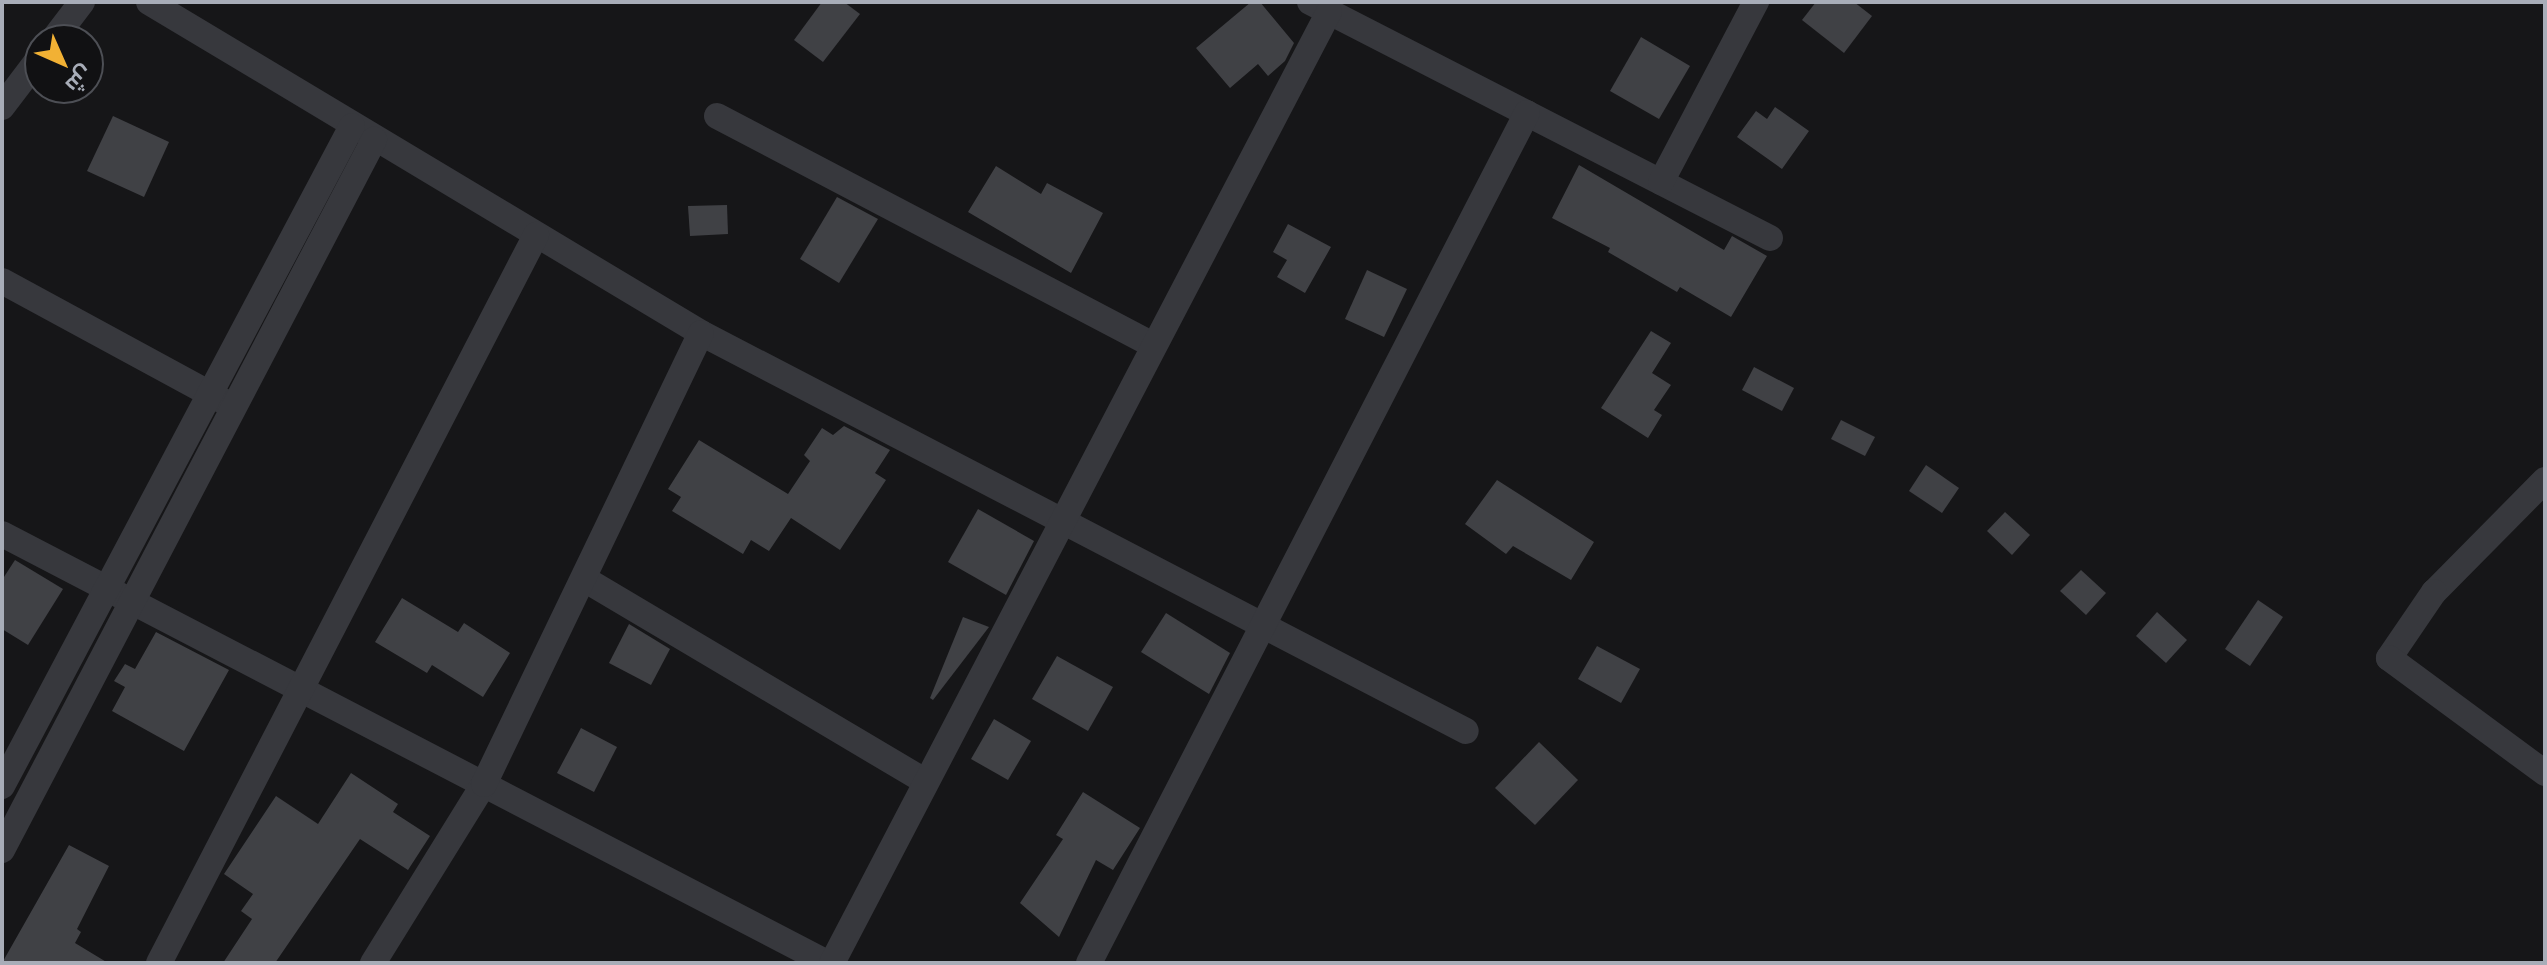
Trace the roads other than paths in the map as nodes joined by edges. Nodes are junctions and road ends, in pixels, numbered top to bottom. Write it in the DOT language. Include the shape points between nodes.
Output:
graph roads {
  1 [pos="82,2"];
  2 [pos="149,2"];
  3 [pos="1756,2"];
  4 [pos="1319,7"];
  5 [pos="65,24"];
  6 [pos="24,78"];
  7 [pos="2,107"];
  8 [pos="1527,113"];
  9 [pos="717,116"];
  10 [pos="363,133"];
  11 [pos="1661,182"];
  12 [pos="536,235"];
  13 [pos="1770,238"];
  14 [pos="2,281"];
  15 [pos="701,333"];
  16 [pos="1154,345"];
  17 [pos="223,401"];
  18 [pos="2545,480"];
  19 [pos="1063,521"];
  20 [pos="2,534"];
  21 [pos="586,580"];
  22 [pos="107,590"];
  23 [pos="131,603"];
  24 [pos="1266,627"];
  25 [pos="302,691"];
  26 [pos="1466,731"];
  27 [pos="5,773"];
  28 [pos="2545,773"];
  29 [pos="38,782"];
  30 [pos="926,782"];
  31 [pos="484,784"];
  32 [pos="2,850"];
  33 [pos="822,962"];
  34 [pos="159,963"];
  35 [pos="373,963"];
  36 [pos="1089,963"];
  1 -- 5 [label="street"];
  2 -- 10 [label="street"];
  3 -- 11 [label="street"];
  4 -- 8 [label="street"];
  4 -- 16 [label="street"];
  6 -- 7 [label="street"];
  8 -- 11 [label="street"];
  8 -- 24 [label="street"];
  9 -- 16 [label="street"];
  10 -- 12 [label="street"];
  10 -- 17 [label="street"];
  11 -- 13 [label="street"];
  12 -- 15 [label="street"];
  12 -- 25 [label="street"];
  14 -- 17 [label="street"];
  15 -- 19 [label="street"];
  15 -- 21 [label="street"];
  16 -- 19 [label="street"];
  17 -- 22 [label="street"];
  17 -- 23 [label="street"];
  18 -- 28 [label="street" via="2434,592 2389,658"];
  19 -- 24 [label="street"];
  19 -- 30 [label="street"];
  20 -- 22 [label="street"];
  21 -- 30 [label="street"];
  21 -- 31 [label="street"];
  22 -- 23 [label="street"];
  22 -- 27 [label="street"];
  23 -- 25 [label="street"];
  23 -- 29 [label="street"];
  24 -- 26 [label="street"];
  24 -- 36 [label="street"];
  25 -- 31 [label="street"];
  25 -- 34 [label="street"];
  27 -- 29 [label="street"];
  29 -- 32 [label="street"];
  30 -- 33 [label="street"];
  31 -- 33 [label="street"];
  31 -- 35 [label="street"];
}
